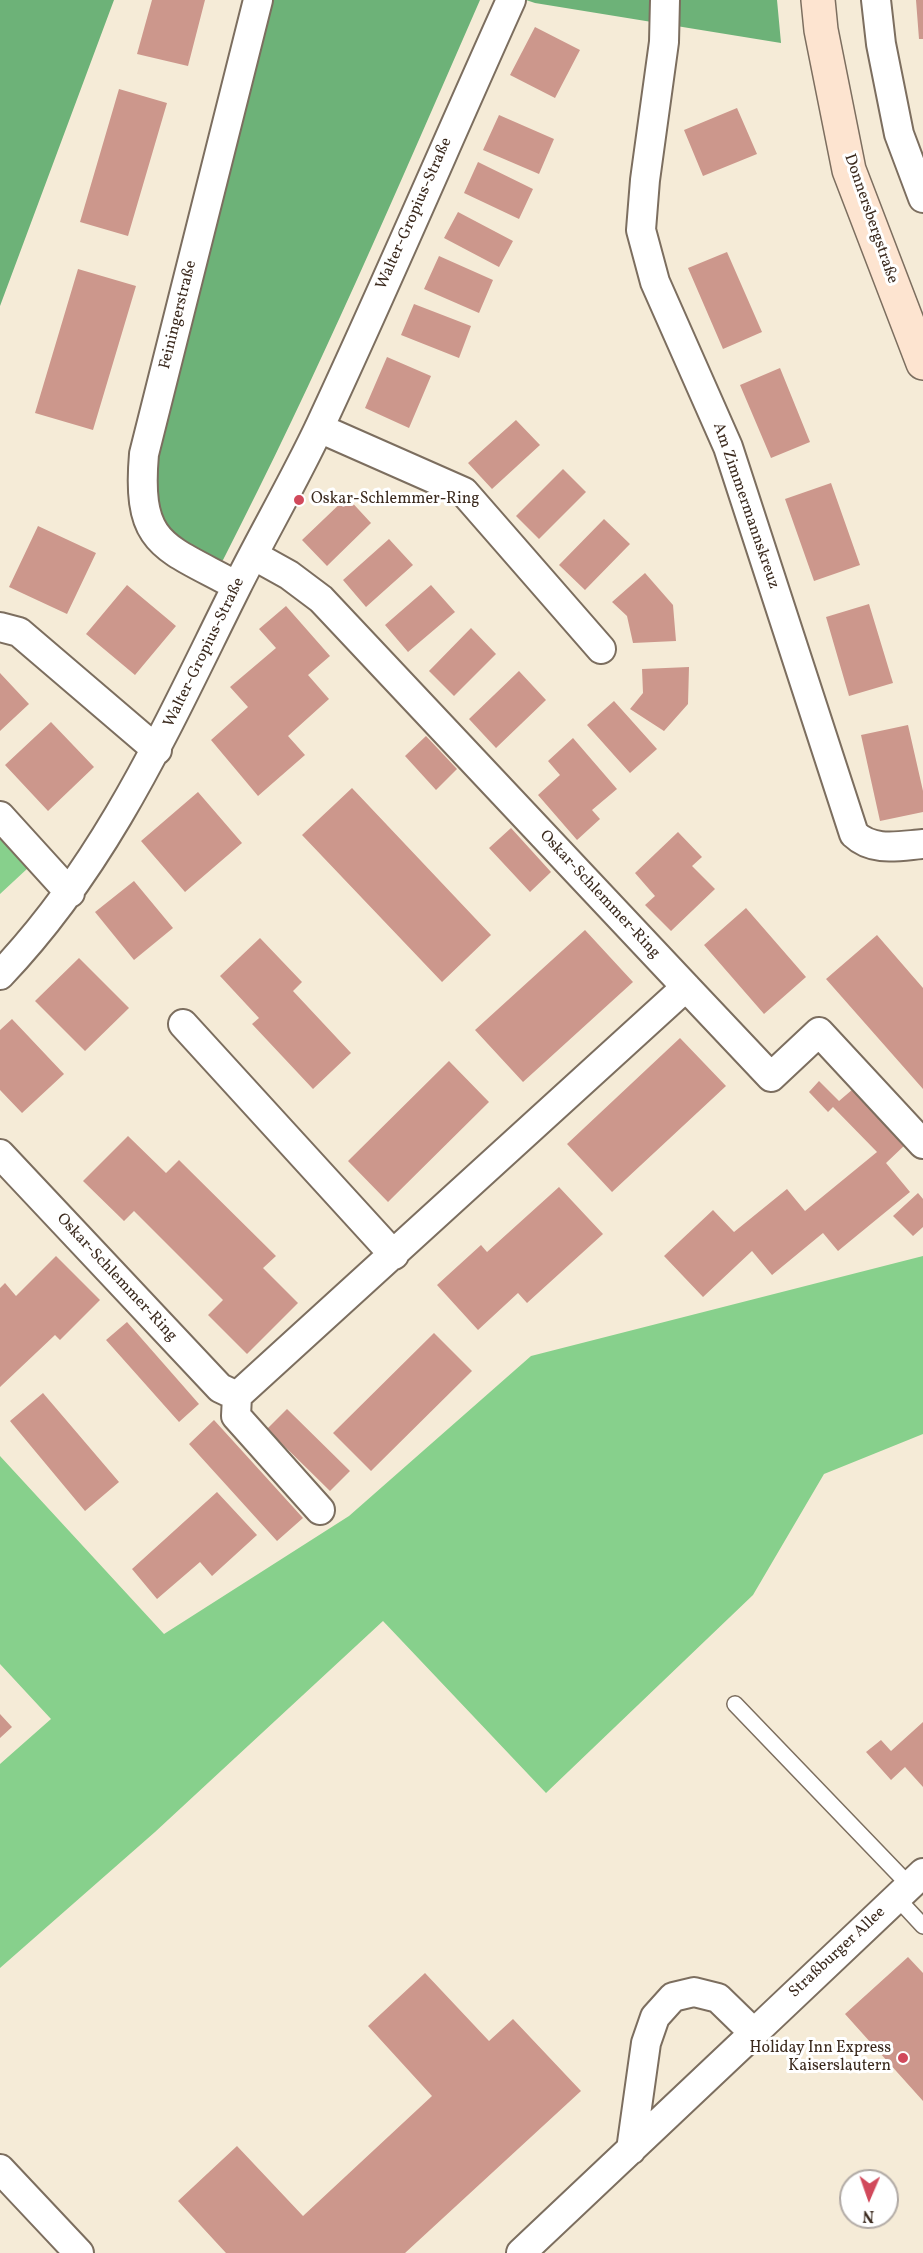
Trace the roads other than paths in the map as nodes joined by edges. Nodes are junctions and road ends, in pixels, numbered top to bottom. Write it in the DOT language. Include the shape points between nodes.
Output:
graph roads {
  1 [pos="258,0"];
  2 [pos="511,0"];
  3 [pos="666,0"];
  4 [pos="818,0"];
  5 [pos="876,0"];
  6 [pos="923,198"];
  7 [pos="923,363"];
  8 [pos="319,428"];
  9 [pos="253,555"];
  10 [pos="237,586"];
  11 [pos="0,627"];
  12 [pos="601,649"];
  13 [pos="157,750"];
  14 [pos="0,816"];
  15 [pos="923,844"];
  16 [pos="70,893"];
  17 [pos="0,975"];
  18 [pos="686,987"];
  19 [pos="183,1024"];
  20 [pos="923,1144"];
  21 [pos="0,1154"];
  22 [pos="394,1255"];
  23 [pos="237,1396"];
  24 [pos="320,1510"];
  25 [pos="735,1704"];
  26 [pos="910,1886"];
  27 [pos="923,1926"];
  28 [pos="754,2033"];
  29 [pos="631,2150"];
  30 [pos="0,2169"];
  31 [pos="79,2253"];
  32 [pos="521,2253"];
  1 -- 10 [label="street, Feiningerstraße" via="144,454 141,485 148,524 168,548"];
  2 -- 8 [label="street, Walter-Gropius-Straße"];
  3 -- 15 [label="street, Am Zimmermannskreuz" via="642,230 655,282 728,447 854,834 874,847"];
  4 -- 7 [label="main road, Donnersbergstraße" via="849,170"];
  5 -- 6 [label="street" via="899,134"];
  8 -- 9 [label="street, Walter-Gropius-Straße"];
  8 -- 12 [label="street" via="464,492"];
  9 -- 10 [label="street, Walter-Gropius-Straße"];
  9 -- 18 [label="street, Oskar-Schlemmer-Ring" via="289,574 321,599"];
  10 -- 13 [label="street, Walter-Gropius-Straße"];
  11 -- 13 [label="street, Walter-Gropius-Straße" via="19,632"];
  13 -- 16 [label="street, Walter-Gropius-Straße"];
  14 -- 16 [label="street"];
  16 -- 17 [label="street, Walter-Gropius-Straße"];
  18 -- 20 [label="street, Oskar-Schlemmer-Ring" via="771,1077 819,1032"];
  18 -- 22 [label="street"];
  19 -- 22 [label="street"];
  21 -- 23 [label="street, Oskar-Schlemmer-Ring" via="220,1388"];
  22 -- 23 [label="street"];
  23 -- 24 [label="street" via="236,1416"];
  25 -- 26 [label="lane"];
  26 -- 27 [label="lane"];
  26 -- 28 [label="street, Straßburger Allee"];
  28 -- 29 [label="street, Straßburger Allee"];
  28 -- 29 [label="street" via="718,1998 694,1992 673,1997 655,2017 646,2043"];
  29 -- 32 [label="street, Straßburger Allee"];
  30 -- 31 [label="street"];
}
